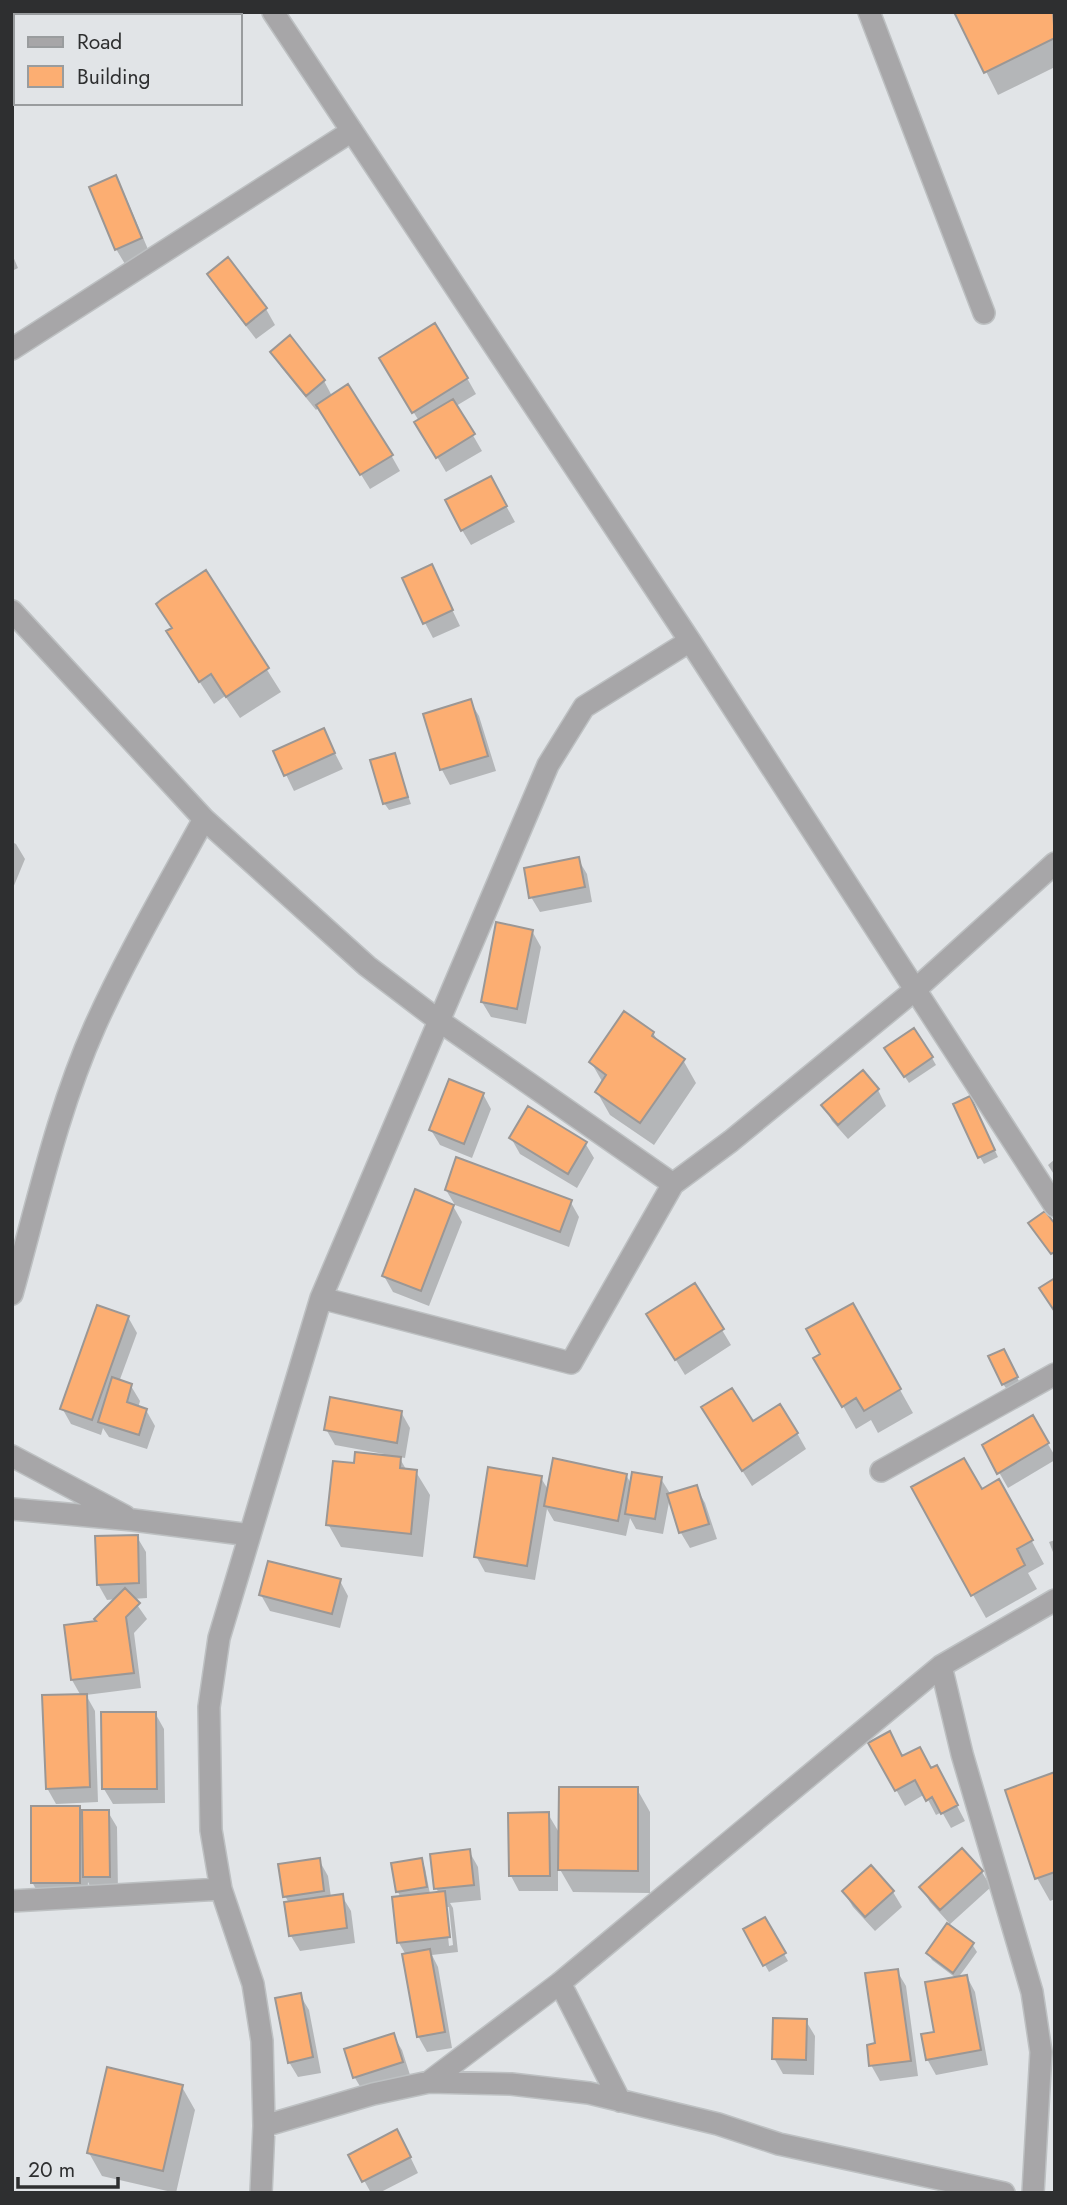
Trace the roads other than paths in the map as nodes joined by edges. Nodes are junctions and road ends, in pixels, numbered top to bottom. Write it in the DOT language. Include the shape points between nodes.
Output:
graph roads {
  1 [pos="273,12"];
  2 [pos="869,12"];
  3 [pos="352,131"];
  4 [pos="984,313"];
  5 [pos="12,349"];
  6 [pos="12,611"];
  7 [pos="690,641"];
  8 [pos="205,819"];
  9 [pos="1055,863"];
  10 [pos="916,989"];
  11 [pos="438,1020"];
  12 [pos="673,1184"];
  13 [pos="1055,1206"];
  14 [pos="12,1294"];
  15 [pos="321,1298"];
  16 [pos="1055,1374"];
  17 [pos="12,1456"];
  18 [pos="881,1471"];
  19 [pos="12,1509"];
  20 [pos="133,1520"];
  21 [pos="250,1535"];
  22 [pos="1055,1600"];
  23 [pos="941,1666"];
  24 [pos="221,1889"];
  25 [pos="12,1901"];
  26 [pos="560,1983"];
  27 [pos="429,2082"];
  28 [pos="620,2101"];
  29 [pos="264,2126"];
  30 [pos="261,2193"];
  31 [pos="1004,2193"];
  32 [pos="1033,2193"];
  1 -- 3 [label="street"];
  2 -- 4 [label="street"];
  3 -- 5 [label="street"];
  3 -- 7 [label="street"];
  6 -- 8 [label="street"];
  7 -- 10 [label="street"];
  7 -- 11 [label="street" via="584,707 548,765"];
  8 -- 11 [label="street" via="368,966"];
  8 -- 14 [label="street" via="94,1027 64,1108"];
  9 -- 10 [label="street"];
  10 -- 12 [label="street"];
  10 -- 13 [label="street"];
  11 -- 12 [label="street"];
  11 -- 15 [label="street"];
  12 -- 15 [label="street" via="570,1363"];
  15 -- 21 [label="street"];
  16 -- 18 [label="street"];
  17 -- 20 [label="street"];
  19 -- 20 [label="street"];
  20 -- 21 [label="street"];
  21 -- 24 [label="street" via="219,1638 209,1707 211,1830"];
  22 -- 23 [label="street"];
  23 -- 26 [label="street"];
  23 -- 32 [label="street" via="1032,1992 1041,2053"];
  24 -- 25 [label="street"];
  24 -- 29 [label="street" via="253,1984 262,2041"];
  26 -- 27 [label="street"];
  26 -- 28 [label="street"];
  27 -- 28 [label="street" via="511,2084"];
  27 -- 29 [label="street"];
  28 -- 31 [label="street" via="779,2144"];
  29 -- 30 [label="street"];
}
